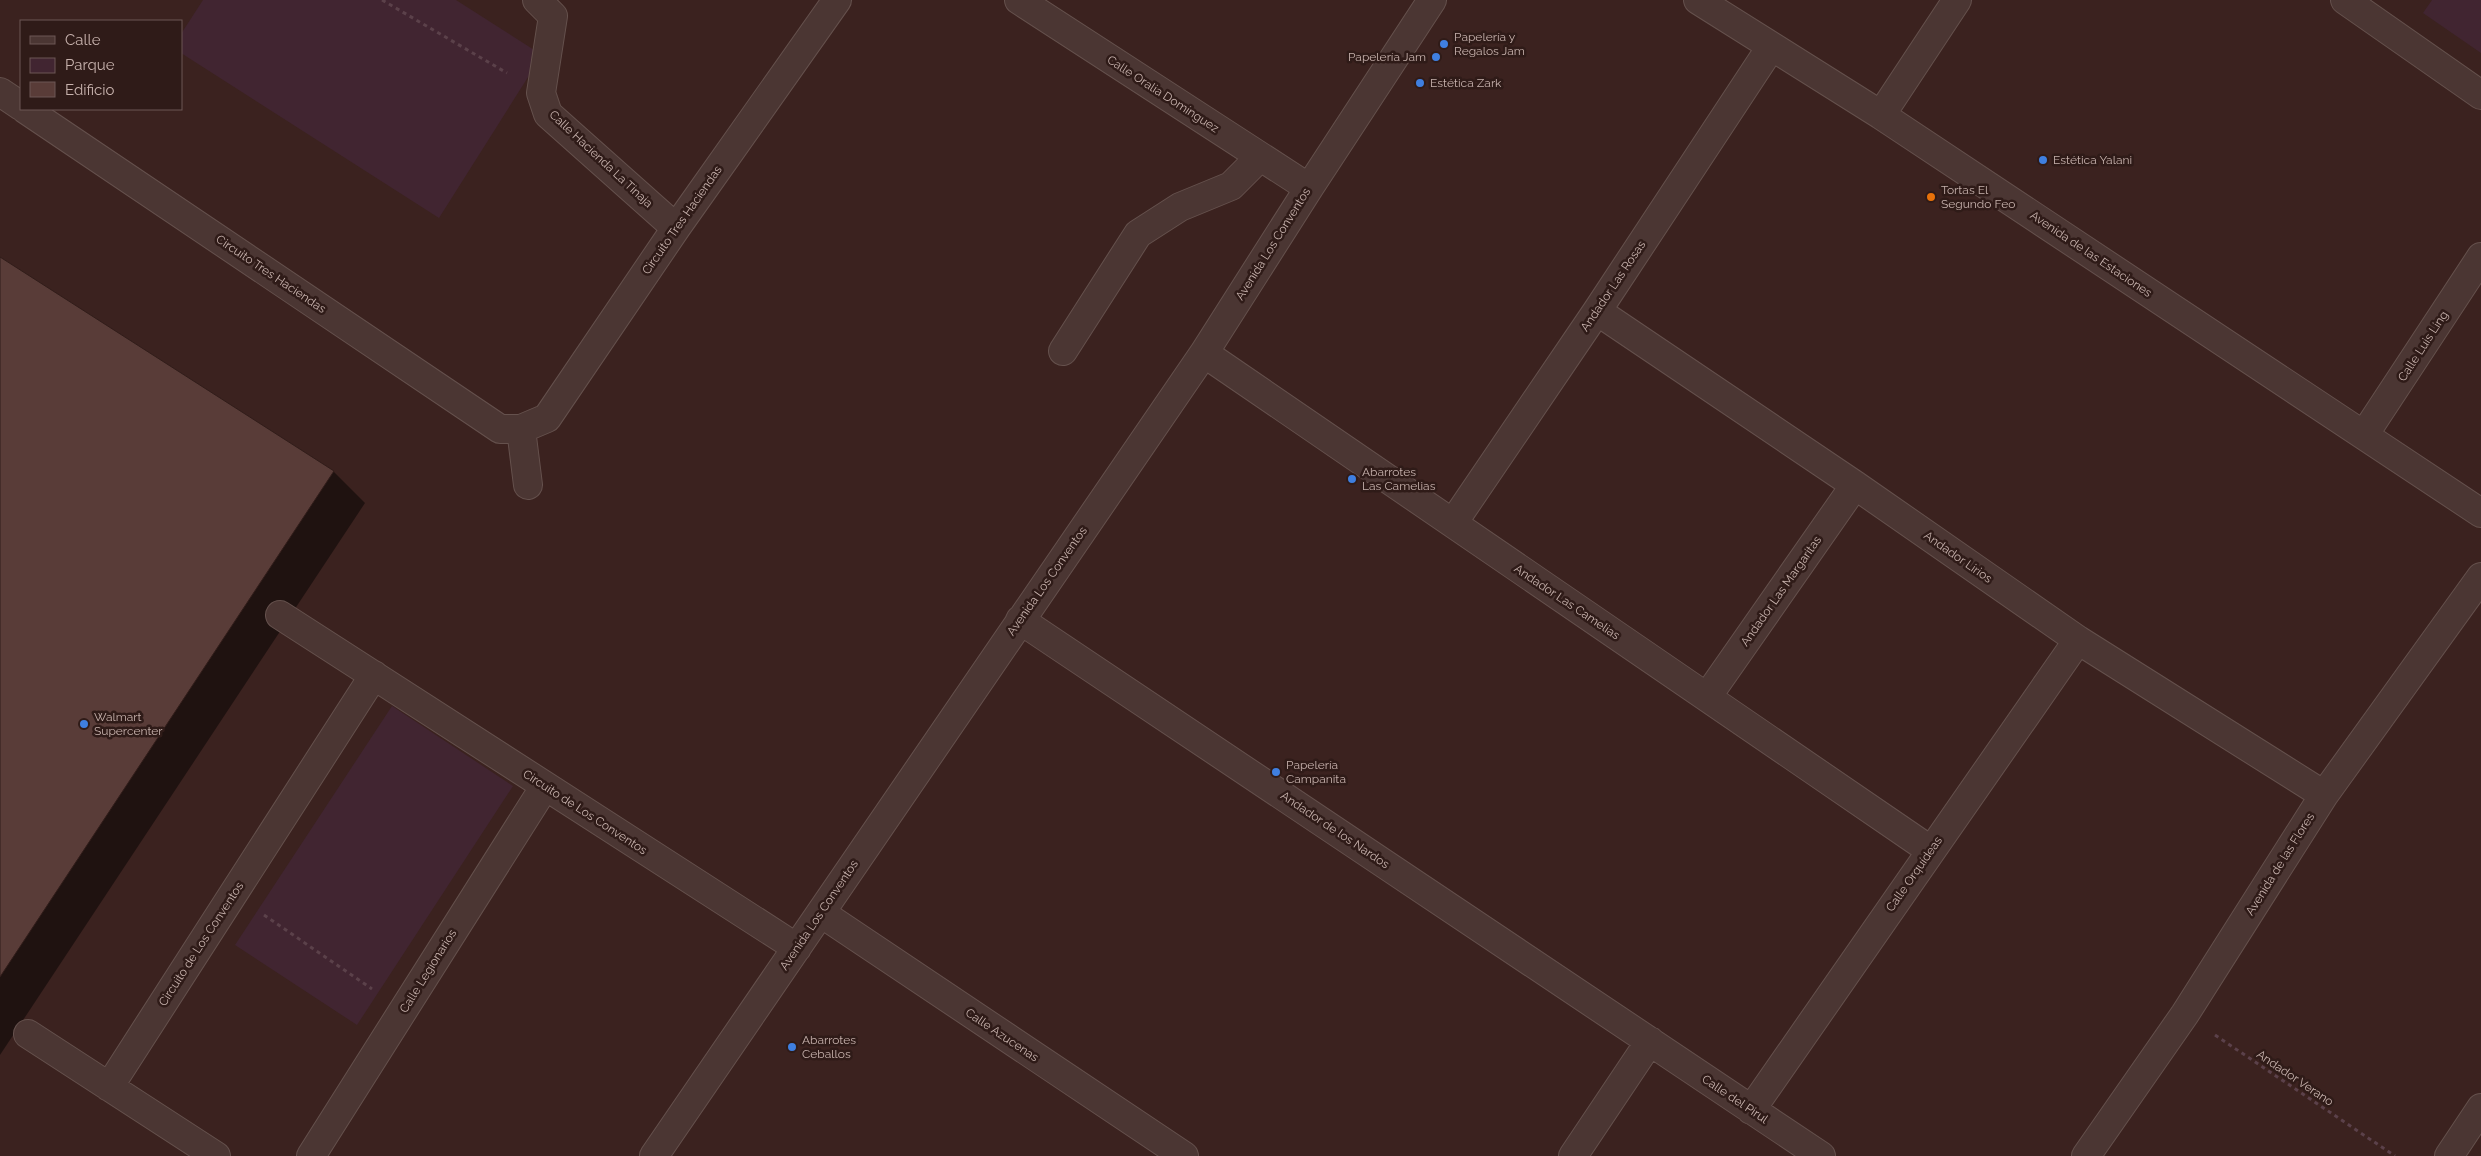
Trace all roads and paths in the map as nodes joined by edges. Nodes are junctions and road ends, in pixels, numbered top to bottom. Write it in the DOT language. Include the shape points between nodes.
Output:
graph roads {
  1 [pos="382,0"];
  2 [pos="538,0"];
  3 [pos="837,0"];
  4 [pos="1019,0"];
  5 [pos="1432,0"];
  6 [pos="1698,0"];
  7 [pos="1957,0"];
  8 [pos="2344,0"];
  9 [pos="1771,47"];
  10 [pos="0,92"];
  11 [pos="540,93"];
  12 [pos="2481,95"];
  13 [pos="20,105"];
  14 [pos="26,110"];
  15 [pos="1881,114"];
  16 [pos="1260,157"];
  17 [pos="1308,188"];
  18 [pos="676,228"];
  19 [pos="2481,257"];
  20 [pos="1597,311"];
  21 [pos="1063,351"];
  22 [pos="1204,353"];
  23 [pos="521,429"];
  24 [pos="2364,435"];
  25 [pos="528,485"];
  26 [pos="1855,485"];
  27 [pos="2481,513"];
  28 [pos="1453,523"];
  29 [pos="2481,577"];
  30 [pos="280,615"];
  31 [pos="1020,620"];
  32 [pos="2078,640"];
  33 [pos="374,675"];
  34 [pos="1707,697"];
  35 [pos="545,786"];
  36 [pos="2324,795"];
  37 [pos="1930,850"];
  38 [pos="233,893"];
  39 [pos="821,913"];
  40 [pos="797,948"];
  41 [pos="403,1011"];
  42 [pos="2185,1014"];
  43 [pos="28,1034"];
  44 [pos="1650,1041"];
  45 [pos="109,1087"];
  46 [pos="2481,1108"];
  47 [pos="1751,1110"];
  48 [pos="216,1156"];
  49 [pos="311,1156"];
  50 [pos="654,1156"];
  51 [pos="1184,1156"];
  52 [pos="1573,1156"];
  53 [pos="1821,1156"];
  54 [pos="2086,1156"];
  55 [pos="2395,1156"];
  56 [pos="2449,1156"];
  1 -- 11 [label="path"];
  2 -- 11 [label="street" via="553,16"];
  3 -- 18 [label="street, Circuito Tres Haciendas"];
  4 -- 16 [label="street, Calle Oralia Domínguez"];
  5 -- 17 [label="street, Avenida Los Conventos"];
  6 -- 9 [label="street, Avenida de las Estaciones"];
  7 -- 15 [label="street"];
  8 -- 12 [label="street"];
  9 -- 15 [label="street, Avenida de las Estaciones"];
  9 -- 20 [label="street, Andador Las Rosas"];
  10 -- 13 [label="street"];
  11 -- 18 [label="street, Calle Hacienda La Tinaja" via="548,114"];
  14 -- 23 [label="street, Circuito Tres Haciendas" via="500,429"];
  15 -- 24 [label="street, Avenida de las Estaciones"];
  16 -- 17 [label="street, Calle Oralia Domínguez"];
  16 -- 21 [label="street" via="1231,186 1180,207 1138,234"];
  17 -- 22 [label="street, Avenida Los Conventos"];
  18 -- 23 [label="street, Circuito Tres Haciendas" via="547,418"];
  19 -- 24 [label="street, Calle Luis Ling"];
  20 -- 26 [label="street, Andador Lirios"];
  20 -- 28 [label="street, Andador Las Rosas"];
  22 -- 28 [label="street, Andador Las Camelias"];
  22 -- 31 [label="street, Avenida Los Conventos"];
  23 -- 25 [label="street"];
  24 -- 27 [label="street, Avenida de las Estaciones"];
  26 -- 32 [label="street, Andador Lirios"];
  26 -- 34 [label="street, Andador Las Margaritas"];
  28 -- 34 [label="street, Andador Las Camelias"];
  29 -- 36 [label="street, Avenida de las Flores"];
  30 -- 33 [label="street, Circuito de Los Conventos"];
  31 -- 39 [label="street, Avenida Los Conventos"];
  31 -- 44 [label="street, Andador de los Nardos"];
  32 -- 36 [label="street, Andador Lirios"];
  32 -- 37 [label="street, Calle Orquídeas"];
  33 -- 35 [label="street, Circuito de Los Conventos"];
  33 -- 38 [label="street, Circuito de Los Conventos"];
  34 -- 37 [label="street, Andador Las Camelias"];
  35 -- 40 [label="street, Circuito de Los Conventos"];
  35 -- 41 [label="street, Calle Legionarios"];
  36 -- 42 [label="street, Avenida de las Flores"];
  37 -- 47 [label="street, Calle Orquídeas"];
  38 -- 41 [label="path"];
  38 -- 45 [label="street, Circuito de Los Conventos"];
  39 -- 40 [label="street, Avenida Los Conventos"];
  39 -- 51 [label="street, Calle Azucenas"];
  40 -- 50 [label="street, Avenida Los Conventos"];
  41 -- 49 [label="street, Calle Legionarios"];
  42 -- 54 [label="street, Avenida de las Flores"];
  42 -- 55 [label="path, Andador Verano"];
  43 -- 45 [label="street"];
  44 -- 47 [label="street, Calle del Pirul"];
  44 -- 52 [label="street"];
  45 -- 48 [label="street"];
  46 -- 56 [label="street"];
  47 -- 53 [label="street, Calle del Pirul"];
}
